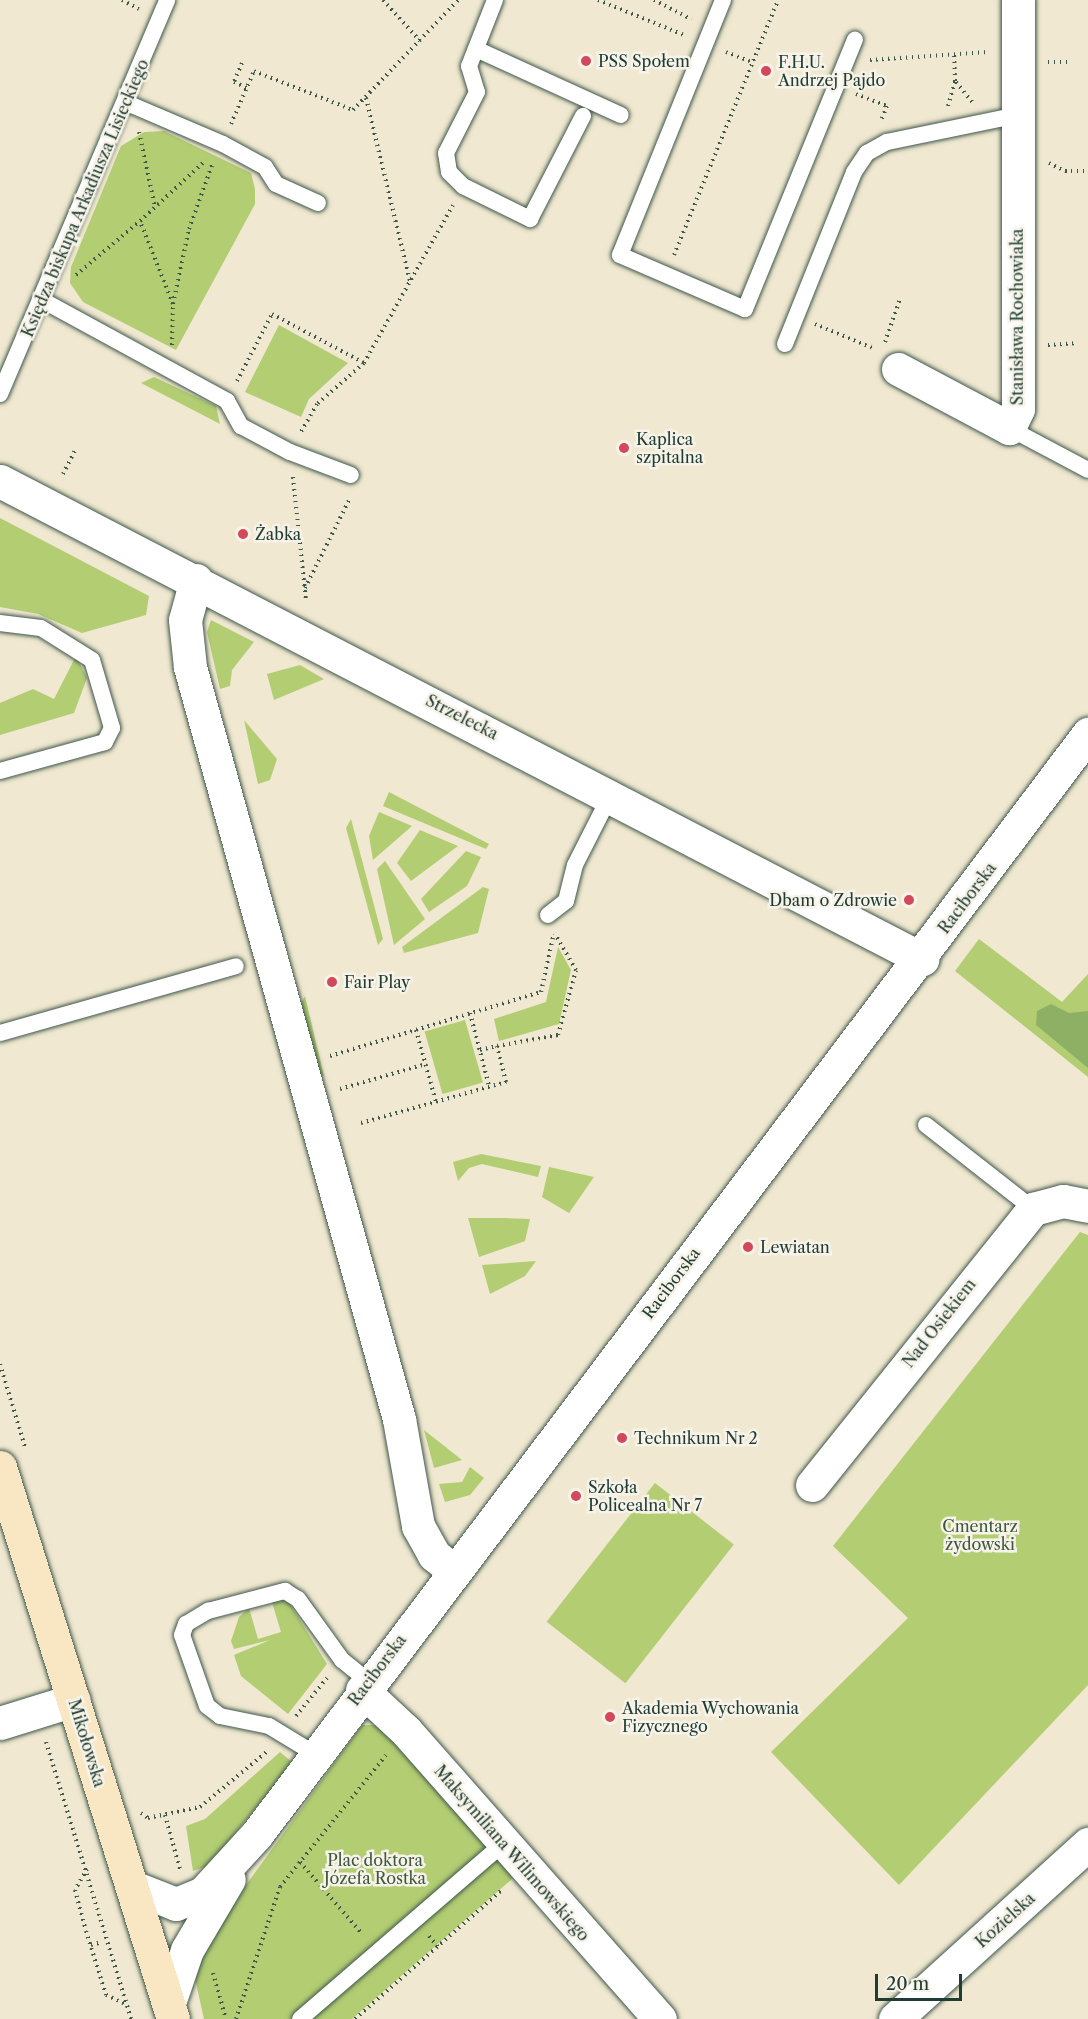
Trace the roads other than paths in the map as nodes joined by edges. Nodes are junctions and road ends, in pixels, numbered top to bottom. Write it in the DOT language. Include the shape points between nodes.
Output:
graph roads {
  1 [pos="167,0"];
  2 [pos="495,0"];
  3 [pos="723,0"];
  4 [pos="1018,0"];
  5 [pos="855,40"];
  6 [pos="476,49"];
  7 [pos="130,104"];
  8 [pos="621,115"];
  9 [pos="583,116"];
  10 [pos="1018,130"];
  11 [pos="318,203"];
  12 [pos="42,300"];
  13 [pos="785,344"];
  14 [pos="898,369"];
  15 [pos="0,394"];
  16 [pos="1009,428"];
  17 [pos="1088,470"];
  18 [pos="351,475"];
  19 [pos="0,481"];
  20 [pos="196,580"];
  21 [pos="0,623"];
  22 [pos="1088,734"];
  23 [pos="0,771"];
  24 [pos="611,794"];
  25 [pos="553,920"];
  26 [pos="922,959"];
  27 [pos="236,966"];
  28 [pos="0,1033"];
  29 [pos="926,1125"];
  30 [pos="1088,1206"];
  31 [pos="1033,1209"];
  32 [pos="0,1467"];
  33 [pos="812,1485"];
  34 [pos="452,1569"];
  35 [pos="365,1685"];
  36 [pos="74,1700"];
  37 [pos="0,1723"];
  38 [pos="315,1754"];
  39 [pos="257,1834"];
  40 [pos="503,1844"];
  41 [pos="1088,1844"];
  42 [pos="133,1887"];
  43 [pos="171,2011"];
  44 [pos="300,2019"];
  45 [pos="660,2019"];
  46 [pos="895,2019"];
  1 -- 7 [label="lane, Księdza biskupa Arkadiusza Lisieckiego"];
  2 -- 6 [label="lane"];
  3 -- 5 [label="lane" via="620,255 745,309"];
  4 -- 10 [label="street, Stanisława Rochowiaka"];
  6 -- 8 [label="lane"];
  6 -- 9 [label="lane" via="469,66 477,92 446,153 449,172 463,186 530,219"];
  7 -- 11 [label="lane" via="226,137 265,167 276,184"];
  7 -- 12 [label="lane, Księdza biskupa Arkadiusza Lisieckiego"];
  10 -- 13 [label="lane" via="885,142 867,153 854,172"];
  10 -- 16 [label="street, Stanisława Rochowiaka" via="1018,409"];
  12 -- 15 [label="lane, Księdza biskupa Arkadiusza Lisieckiego"];
  12 -- 18 [label="lane" via="227,401 241,426 290,453"];
  14 -- 16 [label="street, Stanisława Rochowiaka"];
  16 -- 17 [label="lane"];
  19 -- 20 [label="street, Strzelecka"];
  20 -- 24 [label="street, Strzelecka"];
  20 -- 34 [label="street" via="184,620 190,667 399,1419 418,1526 435,1555"];
  21 -- 23 [label="lane" via="41,628 92,660 112,728 105,742"];
  22 -- 26 [label="street, Raciborska"];
  24 -- 25 [label="lane" via="575,865 566,901"];
  24 -- 26 [label="street, Strzelecka"];
  26 -- 34 [label="street, Raciborska"];
  27 -- 28 [label="lane"];
  29 -- 31 [label="lane"];
  30 -- 31 [label="street" via="1063,1201"];
  31 -- 33 [label="street, Nad Osiekiem"];
  32 -- 36 [label="main road, Mikołowska"];
  34 -- 35 [label="street, Raciborska"];
  35 -- 38 [label="street, Raciborska"];
  35 -- 38 [label="lane" via="298,1599 285,1591 208,1611 186,1624 182,1635 207,1706 220,1716 269,1726"];
  35 -- 40 [label="street, Maksymiliana Wilimowskiego"];
  36 -- 37 [label="street"];
  36 -- 42 [label="main road, Mikołowska"];
  38 -- 39 [label="street, Raciborska"];
  39 -- 42 [label="street, Raciborska" via="220,1876 185,1901 161,1903"];
  39 -- 43 [label="street, Raciborska" via="187,1950"];
  40 -- 44 [label="lane"];
  40 -- 45 [label="street, Maksymiliana Wilimowskiego"];
  41 -- 46 [label="street, Kozielska"];
  42 -- 43 [label="main road, Mikołowska"];
}
